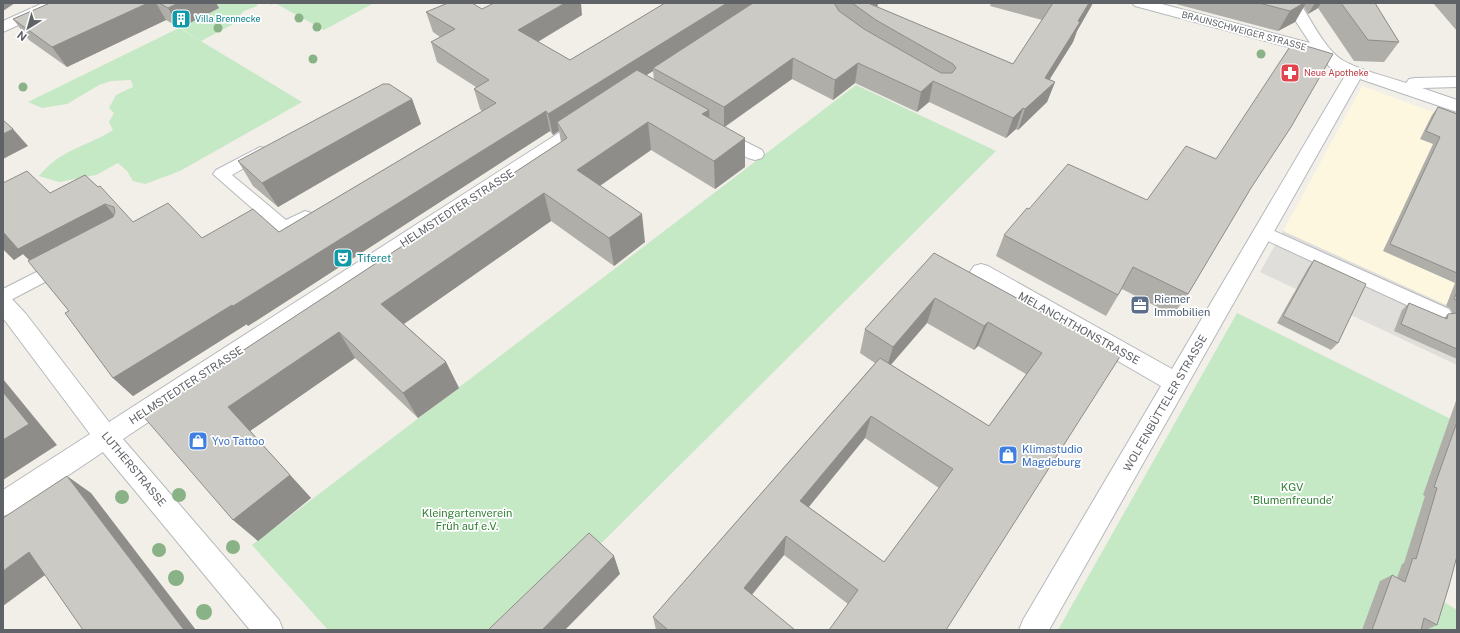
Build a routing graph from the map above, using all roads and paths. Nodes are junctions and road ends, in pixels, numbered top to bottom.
1 (56, 3) edge
2 (1140, 3) edge
3 (1292, 3) edge
4 (3, 27) edge
5 (1324, 52) junction
6 (1356, 72) junction
7 (1457, 82) edge
8 (1412, 91) junction
9 (1457, 106) edge
10 (599, 115) edge
11 (700, 124) edge
12 (274, 145) edge
13 (755, 154) dead end
14 (318, 208) edge
15 (1263, 232) junction
16 (76, 257) edge
17 (981, 272) dead end
18 (3, 297) edge
19 (3, 304) edge
20 (1443, 314) dead end
21 (1176, 383) junction
22 (106, 437) junction
23 (3, 504) edge
24 (269, 630) edge
25 (1033, 630) edge

1 - 4 street
2 - 5 street, BRAUNSCHWEIGER STRASSE
3 - 5 street
5 - 6 street, BRAUNSCHWEIGER STRASSE
6 - 8 street, BRAUNSCHWEIGER STRASSE
6 - 15 street, WOLFENBÜTTELER STRASSE
7 - 8 street
8 - 9 street, BRAUNSCHWEIGER STRASSE
10 - 22 street, HELMSTEDTER STRASSE
11 - 13 street
12 - 14 lane
15 - 20 lane
15 - 21 street, WOLFENBÜTTELER STRASSE
16 - 18 lane
17 - 21 street, MELANCHTHONSTRASSE
19 - 22 street, LUTHERSTRASSE
21 - 25 street, WOLFENBÜTTELER STRASSE
22 - 23 street, HELMSTEDTER STRASSE
22 - 24 street, LUTHERSTRASSE

